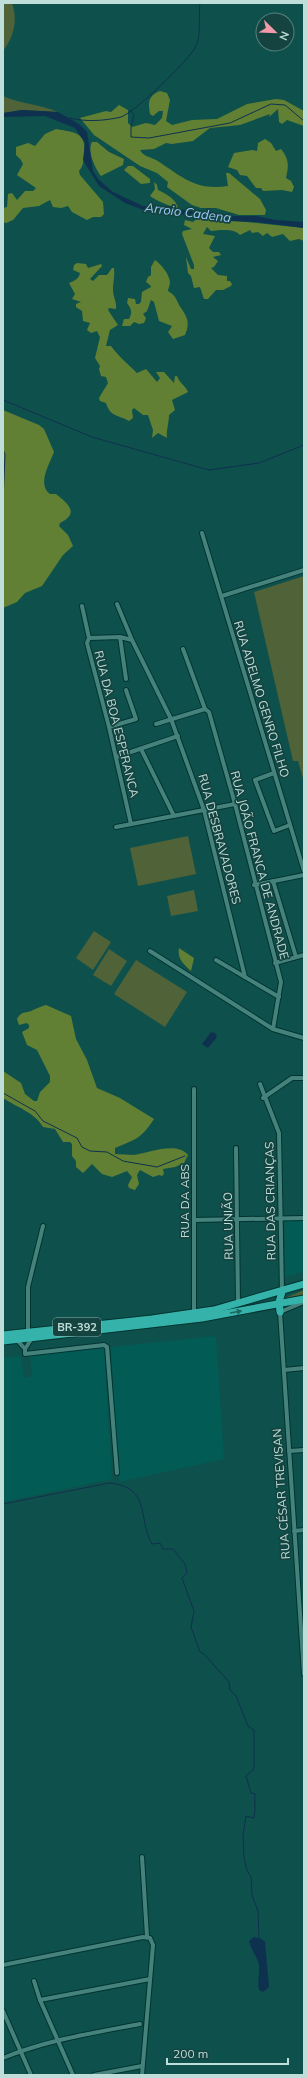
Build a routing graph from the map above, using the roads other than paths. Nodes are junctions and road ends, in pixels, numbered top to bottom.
1 (202, 533) dead end
2 (304, 570) edge
3 (222, 596) junction
4 (117, 604) dead end
5 (82, 606) dead end
6 (120, 637) junction
7 (89, 638) junction
8 (132, 640) junction
9 (183, 649) dead end
10 (126, 679) dead end
11 (126, 690) dead end
12 (205, 709) junction
13 (171, 719) junction
14 (156, 724) dead end
15 (109, 727) junction
16 (178, 736) junction
17 (141, 749) junction
18 (116, 757) junction
19 (274, 773) junction
20 (235, 804) junction
21 (204, 810) junction
22 (174, 816) junction
23 (131, 824) junction
24 (290, 825) junction
25 (116, 827) dead end
26 (304, 870) edge
27 (304, 875) edge
28 (273, 881) junction
29 (254, 884) junction
30 (150, 951) dead end
31 (304, 955) edge
32 (296, 957) junction
33 (216, 960) dead end
34 (275, 963) junction
35 (245, 977) junction
36 (279, 997) junction
37 (273, 1029) junction
38 (304, 1038) edge
39 (304, 1078) edge
40 (260, 1084) dead end
41 (194, 1089) dead end
42 (263, 1098) junction
43 (236, 1148) dead end
44 (280, 1218) junction
45 (304, 1218) edge
46 (238, 1219) junction
47 (194, 1220) junction
48 (43, 1226) dead end
49 (304, 1284) edge
50 (282, 1299) junction
51 (304, 1299) edge
52 (304, 1302) edge
53 (238, 1304) junction
54 (194, 1313) junction
55 (3, 1335) edge
56 (31, 1335) junction
57 (17, 1339) junction
58 (3, 1341) edge
59 (25, 1352) junction
60 (304, 1368) edge
61 (284, 1370) junction
62 (304, 1450) edge
63 (289, 1451) junction
64 (117, 1473) dead end
65 (304, 1530) edge
66 (294, 1531) junction
67 (302, 1609) edge
68 (304, 1674) edge
69 (142, 1857) dead end
70 (147, 1936) junction
71 (3, 1965) edge
72 (150, 1979) junction
73 (34, 1981) dead end
74 (40, 2000) junction
75 (3, 2011) edge
76 (140, 2024) dead end
77 (57, 2039) junction
78 (21, 2051) junction
79 (3, 2058) edge
80 (142, 2066) junction
81 (31, 2075) edge
82 (73, 2075) edge
83 (94, 2075) edge
84 (142, 2075) edge

1 - 3 street, RUA ADELMO GENRO FILHO
2 - 3 street
3 - 19 street, RUA ADELMO GENRO FILHO
4 - 8 street, RUA DESBRAVADORES
5 - 7 street, RUA DA BOA ESPERANCA
6 - 7 street
6 - 8 street
6 - 10 street
7 - 15 street, RUA DA BOA ESPERANCA
8 - 13 street, RUA DESBRAVADORES
9 - 12 street, RUA JOÃO FRANCA DE ANDRADE
11 - 15 street
12 - 13 street
12 - 20 street, RUA JOÃO FRANCA DE ANDRADE
13 - 14 street
13 - 16 street, RUA DESBRAVADORES
15 - 18 street, RUA DA BOA ESPERANCA
16 - 17 street
16 - 21 street, RUA DESBRAVADORES
17 - 18 street
17 - 22 street
18 - 23 street, RUA DA BOA ESPERANCA
19 - 24 street, RUA ADELMO GENRO FILHO
19 - 24 street
20 - 21 street
20 - 29 street, RUA JOÃO FRANCA DE ANDRADE
21 - 22 street
21 - 35 street, RUA DESBRAVADORES
22 - 23 street
23 - 25 street
24 - 26 street, RUA ADELMO GENRO FILHO
27 - 28 street
28 - 29 street
28 - 32 street
29 - 34 street, RUA JOÃO FRANCA DE ANDRADE
30 - 37 street
31 - 32 street
32 - 34 street
33 - 35 street
34 - 36 street, RUA JOÃO FRANCA DE ANDRADE
35 - 36 street
36 - 37 street, RUA JOÃO FRANCA DE ANDRADE
37 - 38 street
39 - 42 street
40 - 42 street, RUA DAS CRIANÇAS
41 - 47 street, RUA DA ABS
42 - 44 street, RUA DAS CRIANÇAS
43 - 46 street, RUA UNIÃO
44 - 45 street
44 - 46 street
44 - 50 street, RUA DAS CRIANÇAS
46 - 47 street
46 - 53 street, RUA UNIÃO
47 - 54 street, RUA DA ABS
48 - 56 street
49 - 50 highway, BR-392
50 - 51 highway, BR-392
50 - 52 street
50 - 53 highway, BR-392
56 -> 50 highway, BR-392 / BR-392
50 - 61 street, RUA CÉSAR TREVISAN
53 - 54 highway, BR-392
54 - 56 highway, BR-392
55 - 56 highway, BR-392
56 - 57 highway, BR-392
56 - 59 street
57 - 58 highway, BR-392
57 - 59 street
59 - 64 street
60 - 61 street
61 - 63 street, RUA CÉSAR TREVISAN
62 - 63 street
63 - 66 street, RUA CÉSAR TREVISAN
65 - 66 street
66 - 67 street, RUA CÉSAR TREVISAN
67 - 68 street, RUA CÉSAR TREVISAN
69 - 70 street
70 - 71 street
70 - 72 street
72 - 74 street
72 - 80 street
73 - 74 street
74 - 77 street
75 - 78 street
76 - 77 street
77 - 78 street
77 - 82 street
78 - 79 street
78 - 81 street
80 - 83 street
80 - 84 street

